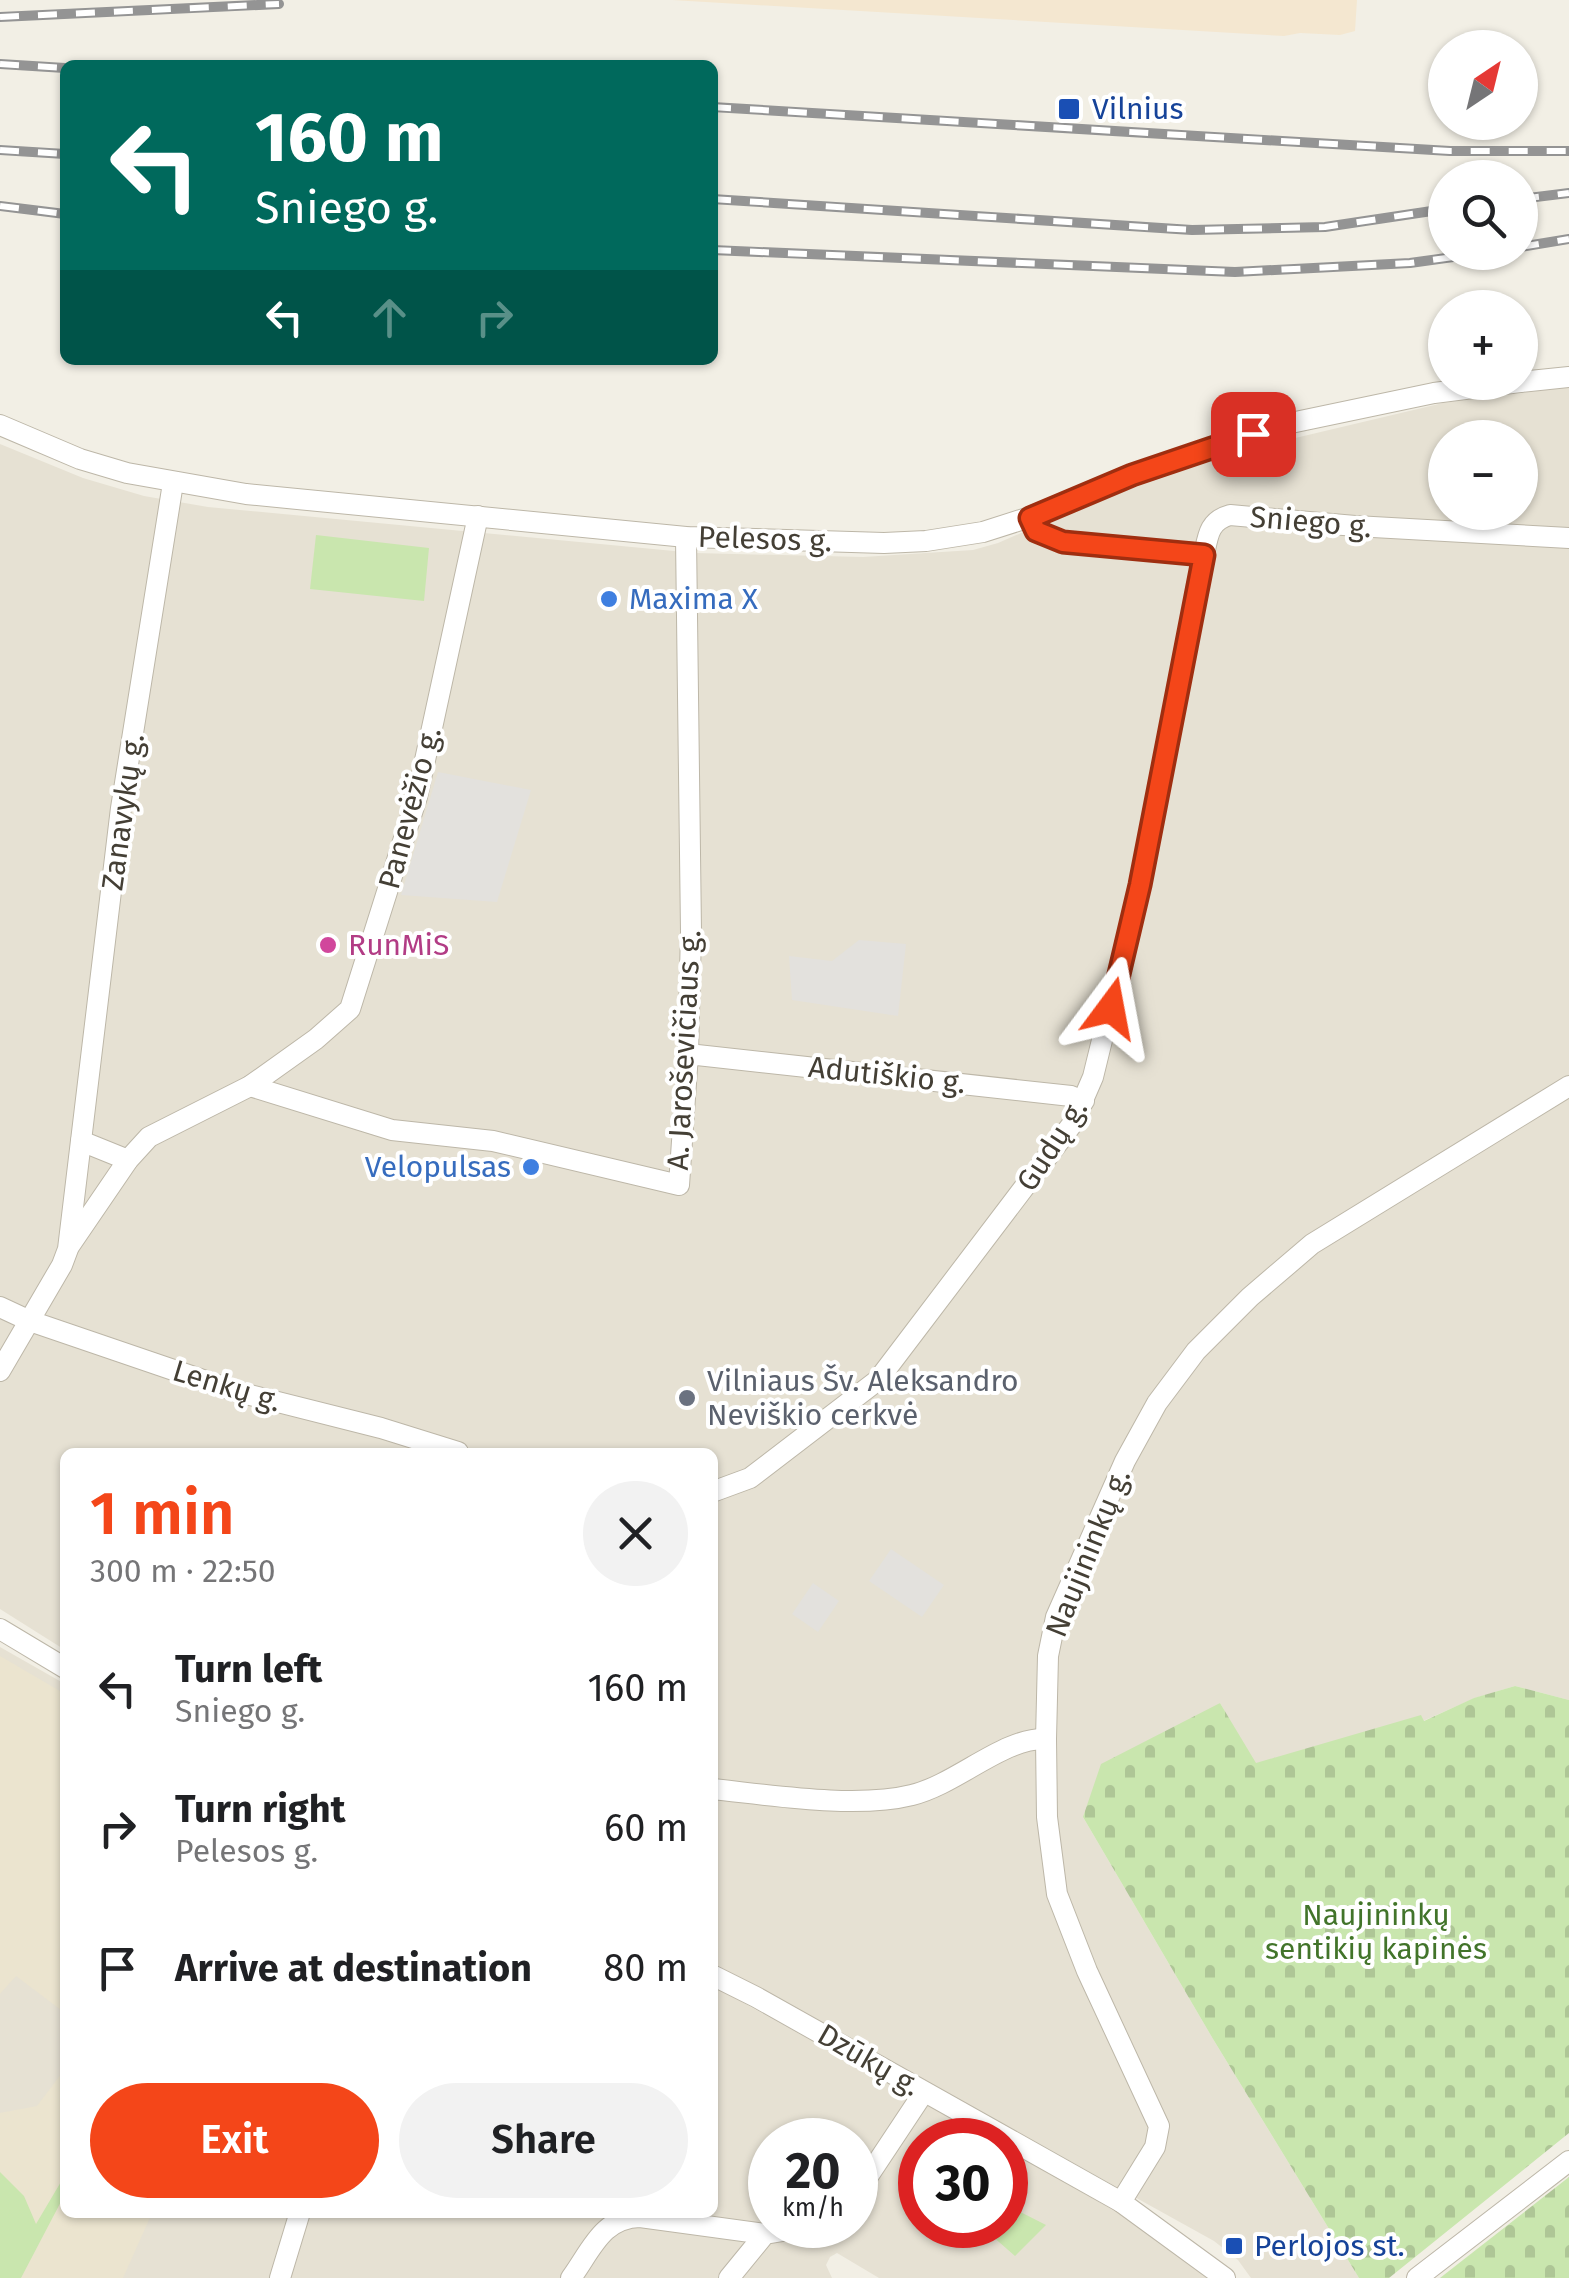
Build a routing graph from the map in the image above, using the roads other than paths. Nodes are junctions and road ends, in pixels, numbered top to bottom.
1 (1569, 376) edge
2 (1538, 380) edge
3 (1428, 394) edge
4 (0, 425) edge
5 (173, 483) junction
6 (478, 516) junction
7 (1030, 518) junction
8 (686, 537) junction
9 (1569, 538) edge
10 (1204, 555) junction
11 (688, 1054) junction
12 (250, 1086) junction
13 (1569, 1086) edge
14 (1084, 1100) junction
15 (81, 1141) junction
16 (128, 1160) junction
17 (68, 1249) junction
18 (0, 1307) edge
19 (30, 1321) junction
20 (0, 1371) edge
21 (445, 1448) edge
22 (718, 1490) edge
23 (0, 1629) edge
24 (60, 1665) edge
25 (1046, 1739) junction
26 (718, 1790) edge
27 (718, 1979) edge
28 (924, 2092) junction
29 (878, 2161) edge
30 (1569, 2161) edge
31 (1121, 2202) junction
32 (298, 2218) edge
33 (621, 2218) edge
34 (647, 2218) edge
35 (748, 2232) edge
36 (754, 2248) edge
37 (280, 2278) edge
38 (571, 2278) edge
39 (730, 2278) edge
40 (1225, 2278) edge
41 (1417, 2278) edge

1 - 2 street, Pelesos g.
3 - 7 street, Pelesos g.
4 - 5 street, Pelesos g.
5 - 6 street, Pelesos g.
5 - 15 street, Zanavykų g.
6 - 8 street, Pelesos g.
6 - 12 street, Panevėžio g.
7 - 8 street, Pelesos g.
7 - 10 street
8 - 11 street, A. Jaroševičiaus g.
9 - 10 street, Sniego g.
10 - 14 street, Gudų g.
11 - 12 street, A. Jaroševičiaus g.
11 - 14 street, Adutiškio g.
12 - 16 street, Panevėžio g.
13 - 25 street, Naujininkų g.
14 - 22 street, Gudų g.
15 - 16 street
15 - 17 street, Panevėžio g.
16 - 17 street, Panevėžio g.
17 - 19 street, Panevėžio g.
18 - 19 street, Lenkų g.
19 - 20 street, Panevėžio g.
19 - 21 street, Lenkų g.
23 - 24 street
25 - 26 street
25 - 31 street, Naujininkų g.
27 - 28 street, Dzūkų g.
28 - 29 street
28 - 31 street, Dzūkų g.
30 - 41 street
31 - 40 street, Dzūkų g.
32 - 37 street
33 - 38 street
34 - 35 street
36 - 39 street

